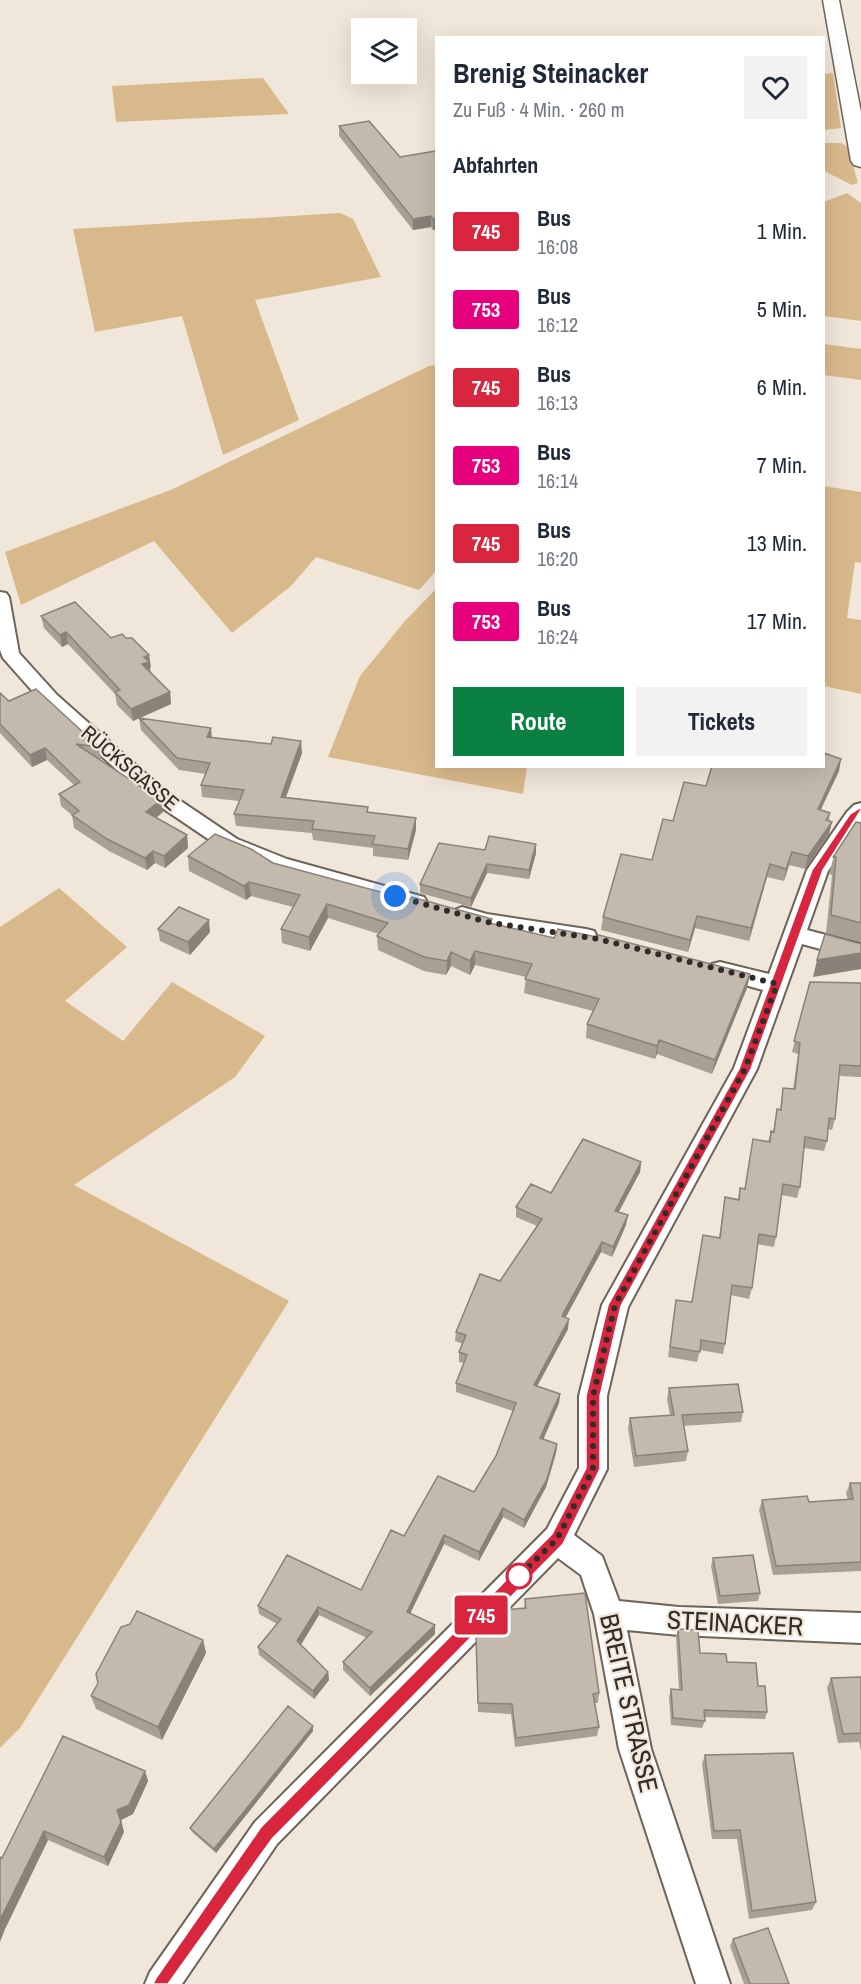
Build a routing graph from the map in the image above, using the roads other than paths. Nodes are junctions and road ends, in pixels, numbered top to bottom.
1 (831, 0) edge
2 (861, 161) edge
3 (0, 597) edge
4 (861, 810) edge
5 (794, 934) junction
6 (609, 942) edge
7 (861, 952) edge
8 (699, 965) edge
9 (777, 984) junction
10 (557, 1539) junction
11 (609, 1614) junction
12 (861, 1628) edge
13 (162, 1984) edge
14 (713, 1984) edge

1 - 2 main road
3 - 6 street, RÜCKSGASSE
4 - 5 street
5 - 7 street
5 - 9 street
8 - 9 street
9 - 10 street
10 - 11 street, BREITE STRASSE
10 - 13 street
11 - 12 street, STEINACKER
11 - 14 street, BREITE STRASSE

